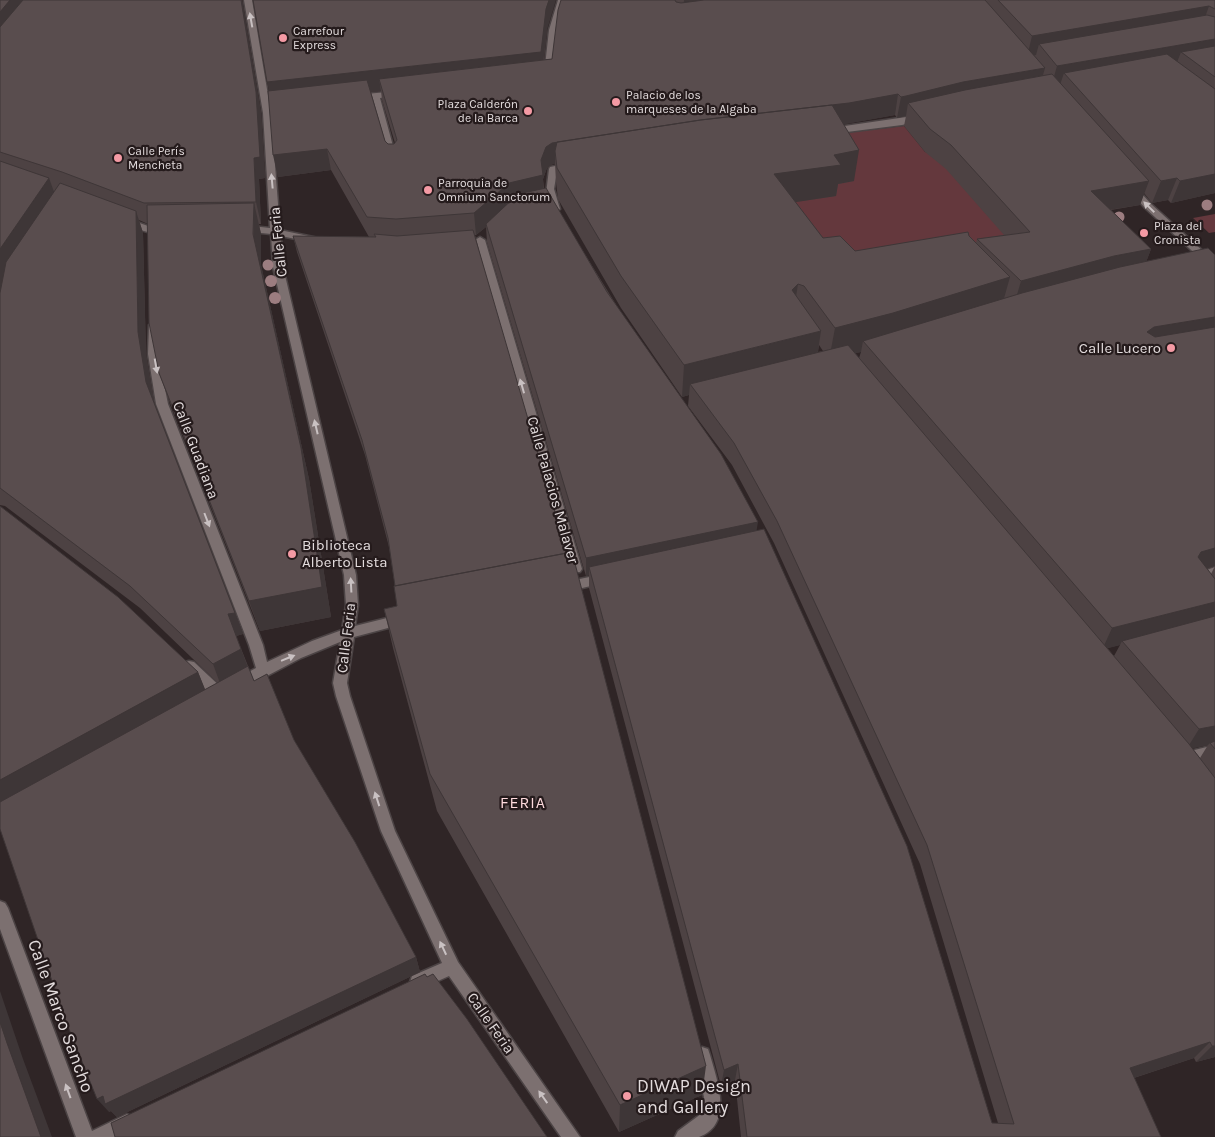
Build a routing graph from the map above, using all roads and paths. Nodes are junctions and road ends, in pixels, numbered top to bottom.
1 (248, 0) edge
2 (562, 0) edge
3 (544, 76) edge
4 (405, 92) edge
5 (375, 96) junction
6 (348, 99) edge
7 (931, 115) edge
8 (825, 131) edge
9 (394, 162) edge
10 (582, 164) edge
11 (1123, 178) edge
12 (114, 215) edge
13 (560, 217) edge
14 (228, 228) edge
15 (150, 230) junction
16 (170, 230) edge
17 (276, 231) junction
18 (479, 238) dead end
19 (323, 242) edge
20 (152, 247) edge
21 (1211, 264) edge
22 (153, 315) edge
23 (1215, 572) edge
24 (619, 576) edge
25 (582, 589) junction
26 (552, 590) edge
27 (1215, 604) edge
28 (411, 617) edge
29 (348, 634) junction
30 (181, 659) edge
31 (263, 670) junction
32 (1215, 751) edge
33 (1193, 773) edge
34 (0, 908) edge
35 (452, 967) junction
36 (400, 991) edge
37 (698, 1038) edge
38 (143, 1116) edge
39 (85, 1137) edge
40 (98, 1137) edge
41 (571, 1137) edge
42 (684, 1137) edge

17 -> 1 street, Calle Feria
2 - 3 street
4 - 5 street
5 - 6 street
5 - 9 street
7 - 8 street
10 - 13 street
21 -> 11 street
12 - 15 street
14 - 17 street
15 - 16 street
15 - 20 street
17 - 19 street
29 -> 17 street, Calle Feria
25 -> 18 street, Calle Palacios Malaver
22 -> 31 street, Calle Guadiana
23 - 27 street
24 - 25 street
25 - 26 street
28 - 29 street
31 -> 29 street
35 -> 29 street, Calle Feria
30 - 31 street
32 - 33 street
39 -> 34 street, Calle Marco Sancho
35 - 36 street
41 -> 35 street, Calle Feria
37 - 42 street
38 - 40 street

